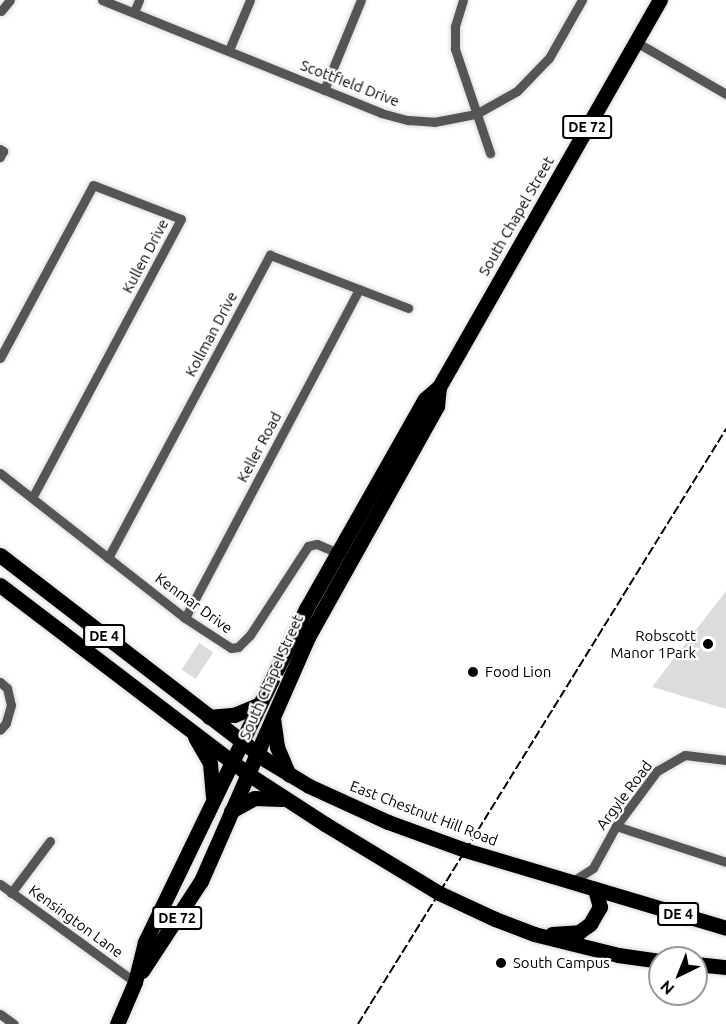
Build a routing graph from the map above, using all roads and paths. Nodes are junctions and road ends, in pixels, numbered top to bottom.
1 (10, 0) edge
2 (102, 0) edge
3 (139, 0) edge
4 (250, 0) edge
5 (361, 0) edge
6 (463, 0) edge
7 (582, 0) edge
8 (660, 0) edge
9 (1, 12) edge
10 (134, 12) junction
11 (636, 42) junction
12 (229, 50) junction
13 (324, 90) junction
14 (726, 94) edge
15 (476, 114) junction
16 (0, 149) edge
17 (490, 153) dead end
18 (0, 157) edge
19 (359, 289) junction
20 (408, 308) dead end
21 (0, 358) edge
22 (0, 473) edge
23 (32, 498) junction
24 (0, 555) edge
25 (344, 556) junction
26 (108, 558) junction
27 (0, 585) edge
28 (185, 618) junction
29 (0, 682) edge
30 (258, 705) junction
31 (209, 717) junction
32 (273, 717) junction
33 (0, 730) edge
34 (191, 730) junction
35 (241, 741) junction
36 (257, 753) junction
37 (726, 760) edge
38 (231, 761) junction
39 (248, 774) junction
40 (290, 775) junction
41 (286, 800) junction
42 (213, 802) junction
43 (231, 811) junction
44 (616, 826) junction
45 (50, 841) dead end
46 (726, 862) edge
47 (593, 868) junction
48 (571, 882) junction
49 (0, 885) edge
50 (595, 890) junction
51 (11, 892) junction
52 (726, 928) edge
53 (534, 934) junction
54 (648, 959) edge
55 (708, 966) edge
56 (726, 968) edge
57 (135, 982) junction
58 (0, 1014) edge
59 (14, 1024) edge
60 (117, 1024) edge

1 - 9 street
2 - 10 street, Scottfield Drive
3 - 10 street
4 - 12 street
5 - 13 street
6 - 15 street
7 - 15 street, Scottfield Drive
8 - 11 main road, South Chapel Street / DE 72
10 - 12 street, Scottfield Drive
11 - 14 street
11 - 25 main road, South Chapel Street / DE 72
12 - 13 street, Scottfield Drive
13 - 15 street, Scottfield Drive
15 - 17 street
16 - 18 street
19 - 20 street, Kollman Drive
19 - 26 street, Kollman Drive
19 - 28 street, Keller Road
21 - 23 street, Kullen Drive
22 - 23 street, Kenmar Drive
23 - 26 street, Kenmar Drive
24 - 31 main road, East Chestnut Hill Road / DE 4
25 - 28 street, Kenmar Drive
25 - 30 main road, South Chapel Street / DE 72
25 - 32 main road, South Chapel Street / DE 72
26 - 28 street, Kenmar Drive
27 - 34 main road, DE 4
29 - 33 street
30 - 31 main road
30 - 35 main road, South Chapel Street / DE 72
31 - 35 main road, East Chestnut Hill Road / DE 4
32 - 36 main road, South Chapel Street / DE 72
32 - 40 main road
34 - 38 main road, DE 4
34 - 42 main road
35 - 36 main road, East Chestnut Hill Road / DE 4
35 - 38 main road, South Chapel Street / DE 72
36 - 39 main road, South Chapel Street / DE 72
36 - 40 main road, East Chestnut Hill Road / DE 4
37 - 44 street, Argyle Road
38 - 39 main road, DE 4
38 - 42 main road, South Chapel Street / DE 72
39 - 41 main road, DE 4
39 - 43 main road, South Chapel Street / DE 72
40 - 48 main road, East Chestnut Hill Road / DE 4
41 - 43 main road
41 - 53 main road, DE 4
42 - 57 main road, South Chapel Street / DE 72
43 - 57 main road, South Chapel Street / DE 72
44 - 46 street
44 - 47 street, Argyle Road
45 - 51 street
47 - 48 street, Argyle Road
47 - 50 street
48 - 50 main road, East Chestnut Hill Road / DE 4
49 - 51 street, Kensington Lane
50 - 52 main road, East Chestnut Hill Road / DE 4
50 - 53 main road
51 - 57 street, Kensington Lane
53 - 54 main road, DE 4
55 - 56 main road
57 - 60 main road, South Chapel Street / DE 72
58 - 59 street

